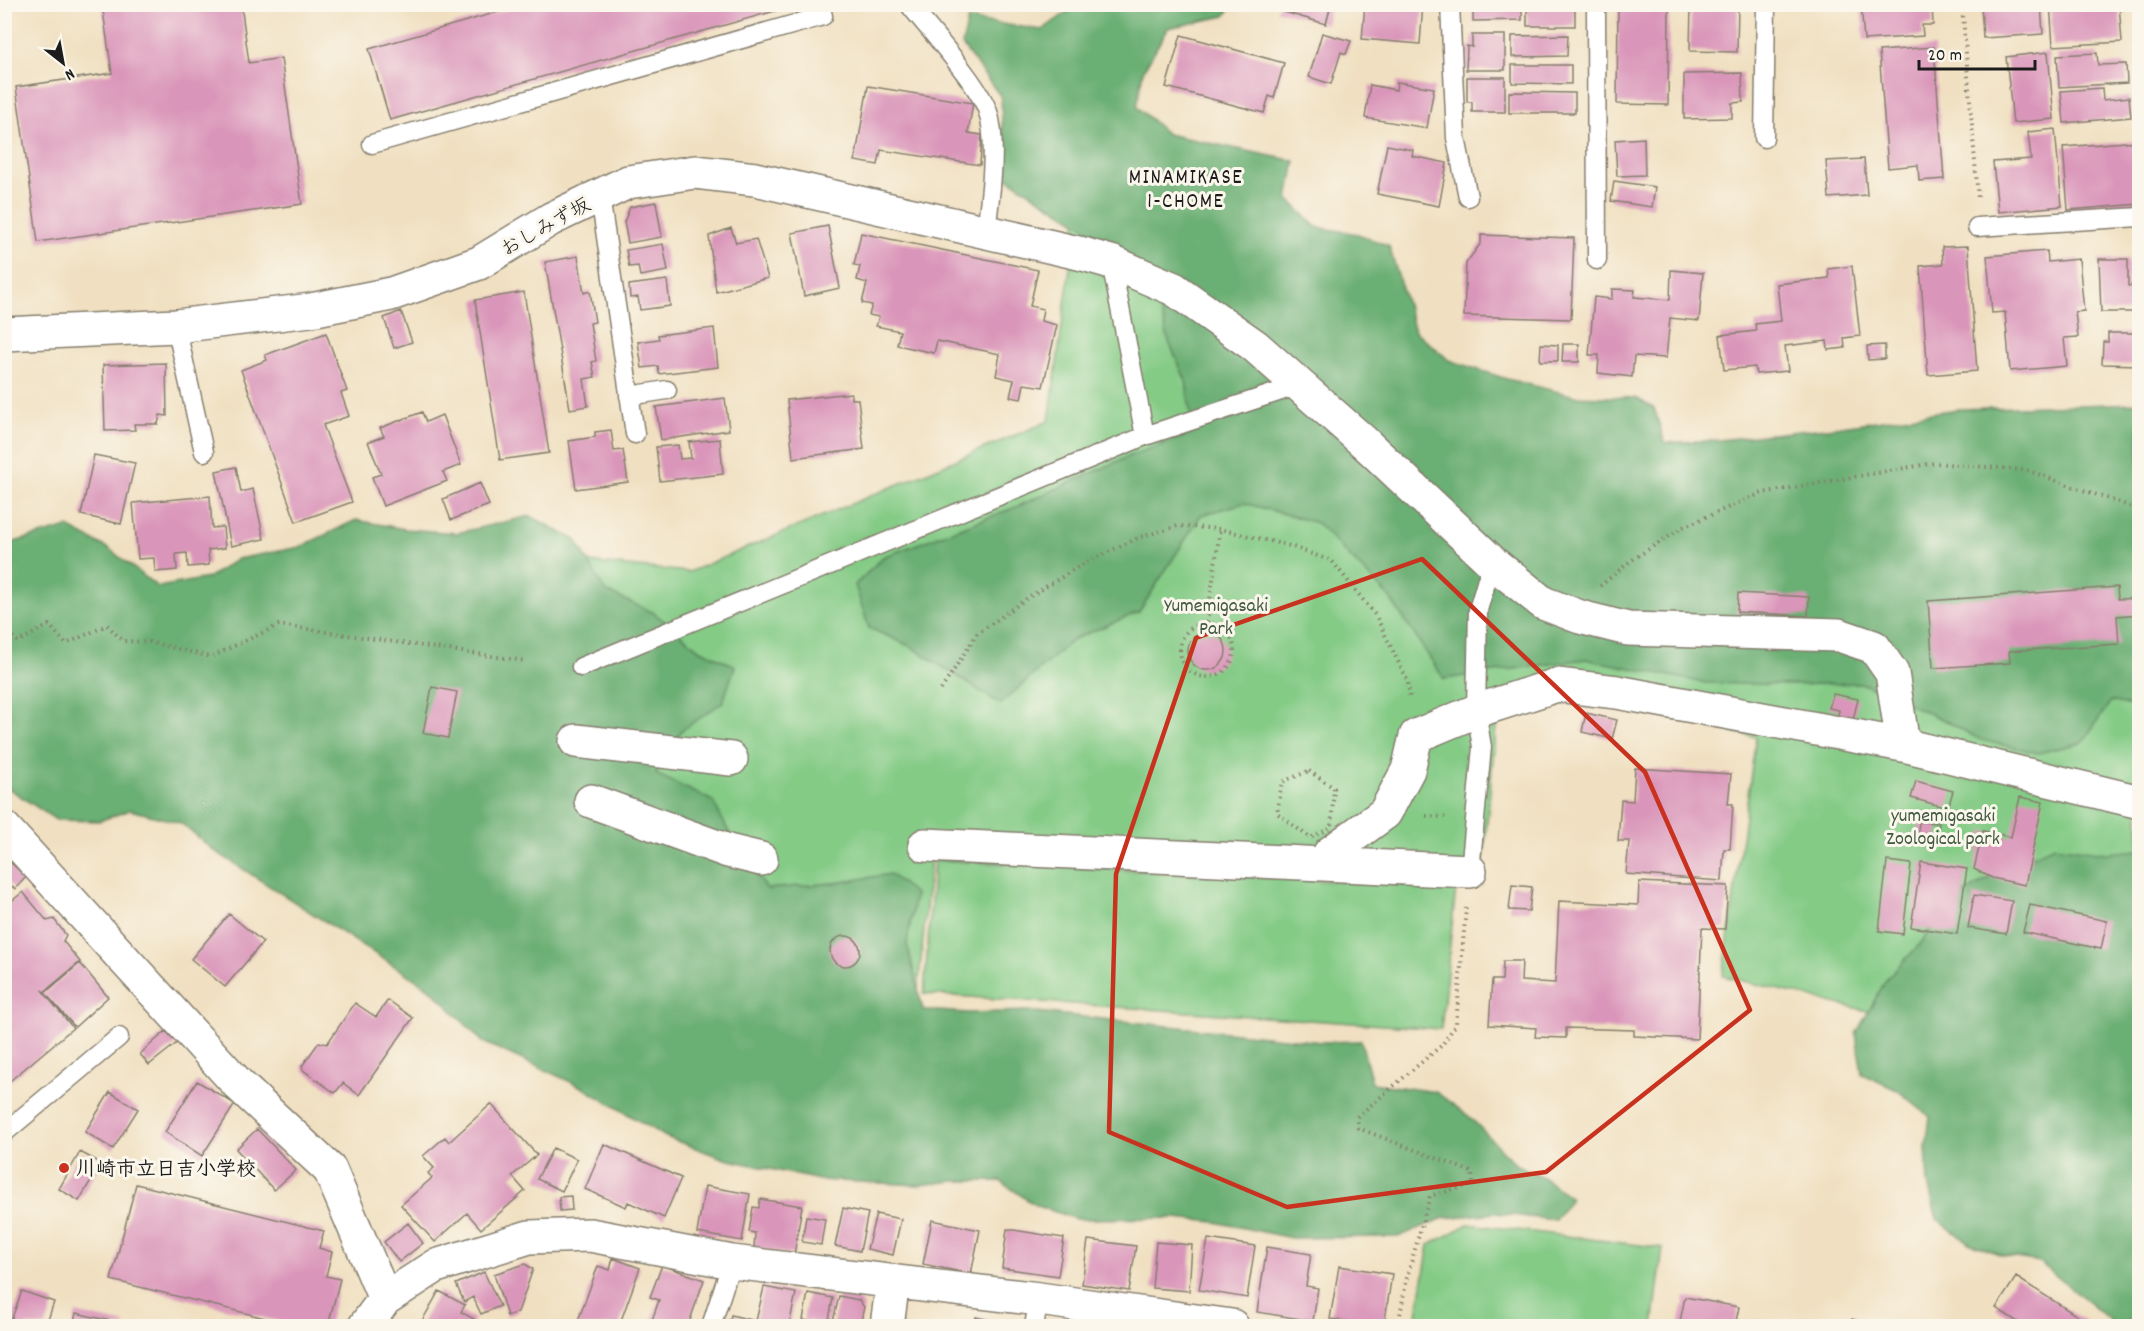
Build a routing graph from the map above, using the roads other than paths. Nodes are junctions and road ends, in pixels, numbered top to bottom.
1 (820, 4) edge
2 (909, 4) edge
3 (1449, 4) edge
4 (1596, 4) edge
5 (1766, 4) edge
6 (1764, 138) dead end
7 (372, 144) dead end
8 (600, 196) junction
9 (1468, 197) dead end
10 (2139, 217) edge
11 (1977, 226) dead end
12 (986, 231) junction
13 (1097, 258) junction
14 (1597, 260) dead end
15 (176, 326) junction
16 (4, 334) edge
17 (1299, 385) junction
18 (667, 390) dead end
19 (629, 396) junction
20 (635, 434) dead end
21 (1145, 436) junction
22 (204, 452) dead end
23 (1492, 562) junction
24 (580, 667) dead end
25 (1476, 711) junction
26 (576, 741) dead end
27 (1902, 745) junction
28 (731, 759) dead end
29 (591, 801) dead end
30 (2139, 802) edge
31 (4, 828) edge
32 (926, 845) dead end
33 (761, 859) dead end
34 (1325, 862) junction
35 (1470, 871) joint
36 (118, 1037) dead end
37 (4, 1133) edge
38 (732, 1262) junction
39 (892, 1281) junction
40 (385, 1299) junction
41 (1036, 1313) edge
42 (365, 1326) edge
43 (711, 1326) edge
44 (887, 1326) edge
45 (1232, 1326) edge

1 - 7 lane
2 - 12 lane
3 - 9 lane
4 - 14 lane
5 - 6 lane
8 - 12 street, おしみず坂
8 - 15 street, おしみず坂
8 - 19 lane
10 - 11 lane
12 - 13 street, おしみず坂
13 - 17 street, おしみず坂
13 - 21 lane
15 - 16 street, おしみず坂
15 - 22 lane
17 - 21 lane
17 - 23 street, おしみず坂
18 - 19 lane
19 - 20 lane
21 - 24 lane
23 - 25 lane
23 - 27 street, おしみず坂
25 - 27 street
25 - 34 street
25 - 35 lane
26 - 28 street
27 - 30 street
29 - 33 street
31 - 40 street
32 - 34 street
34 - 35 street
36 - 37 lane
38 - 39 street
38 - 40 street
38 - 43 lane
39 - 41 street
39 - 44 street
40 - 42 street
41 - 45 street

